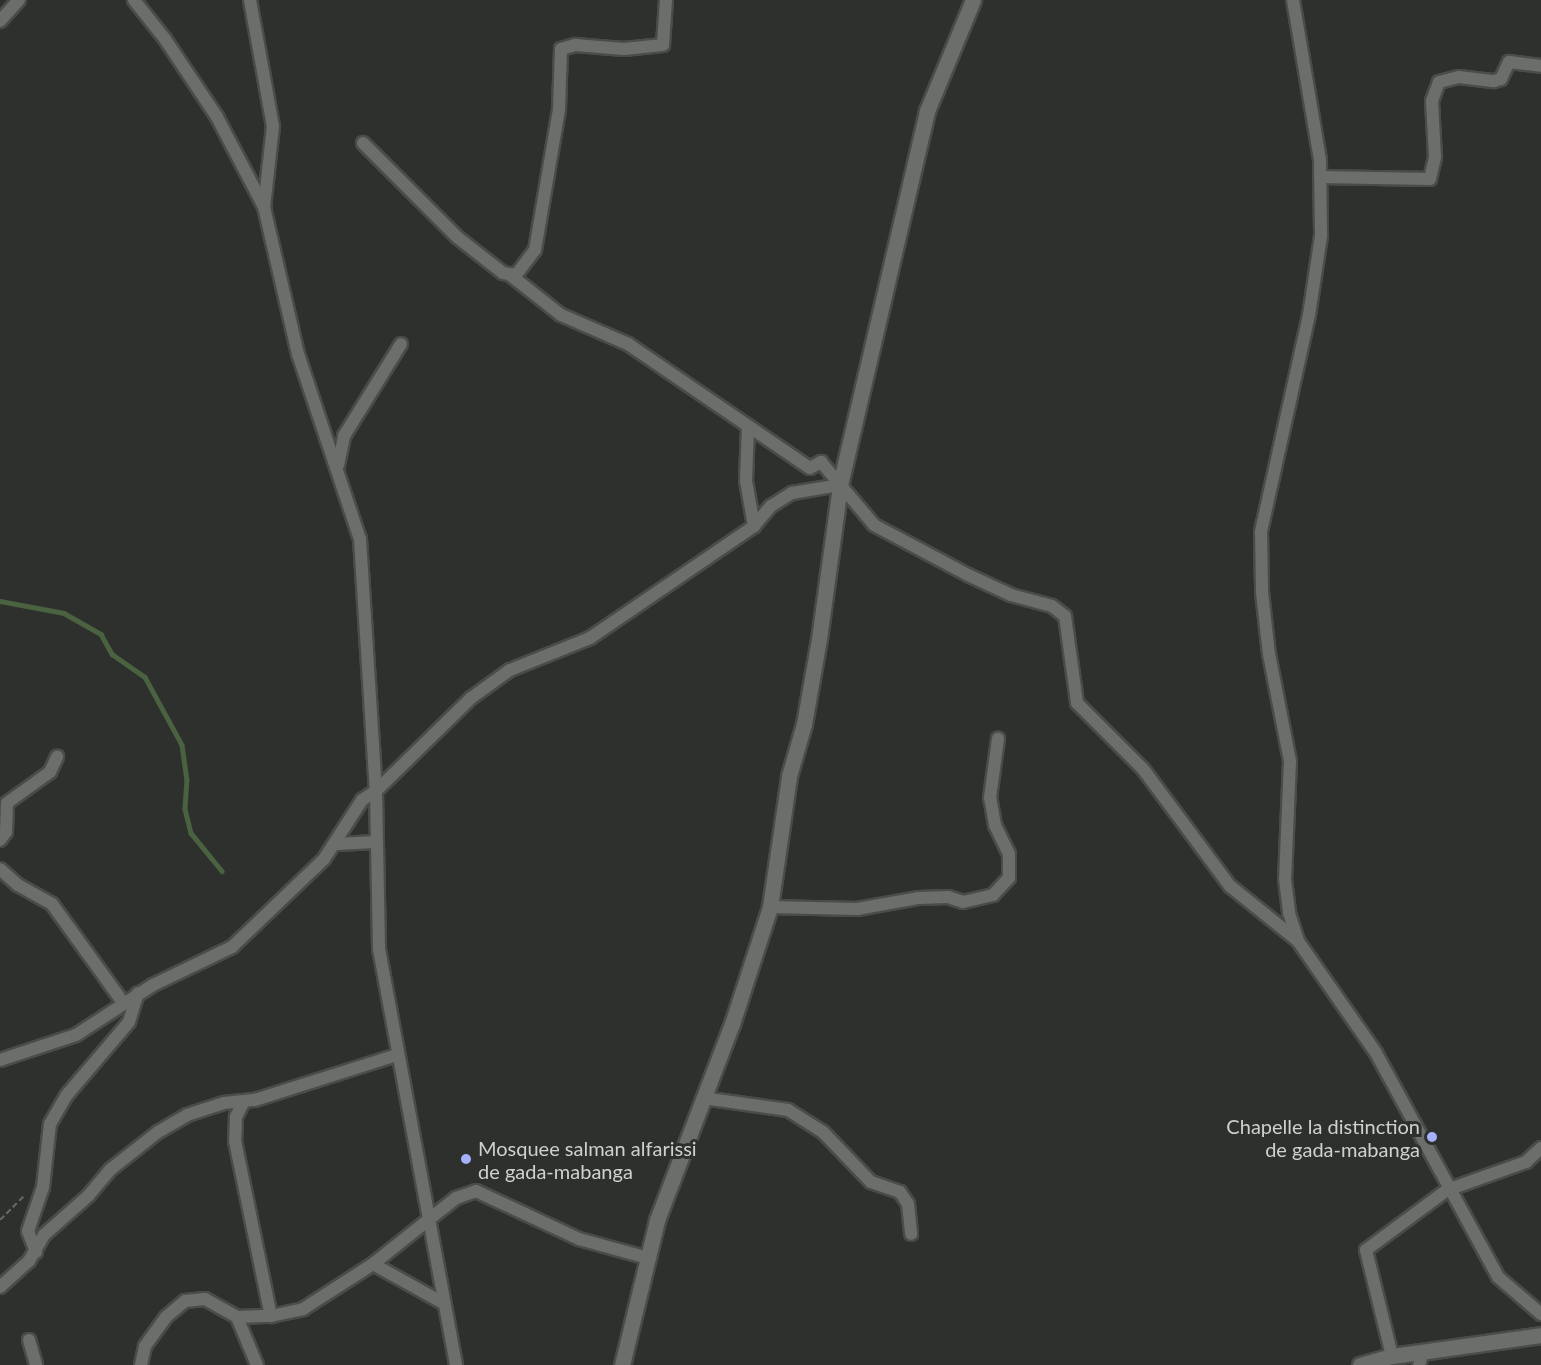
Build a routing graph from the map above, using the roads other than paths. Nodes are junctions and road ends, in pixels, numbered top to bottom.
1 (19, 0) edge
2 (134, 0) edge
3 (250, 0) edge
4 (666, 0) edge
5 (973, 0) edge
6 (1293, 0) edge
7 (0, 21) edge
8 (1541, 66) edge
9 (363, 142) dead end
10 (1320, 177) junction
11 (264, 207) junction
12 (509, 274) junction
13 (401, 344) dead end
14 (748, 426) junction
15 (337, 466) junction
16 (840, 485) junction
17 (754, 526) junction
18 (998, 739) dead end
19 (57, 757) dead end
20 (376, 791) junction
21 (0, 840) edge
22 (376, 842) junction
23 (336, 844) junction
24 (0, 869) edge
25 (0, 887) edge
26 (770, 907) junction
27 (1298, 941) junction
28 (138, 993) junction
29 (124, 1004) junction
30 (397, 1055) junction
31 (0, 1060) edge
32 (703, 1098) junction
33 (244, 1101) junction
34 (1541, 1148) edge
35 (1447, 1190) junction
36 (431, 1219) junction
37 (911, 1234) dead end
38 (36, 1252) junction
39 (648, 1258) junction
40 (373, 1264) junction
41 (0, 1287) edge
42 (445, 1304) junction
43 (1541, 1314) edge
44 (271, 1316) junction
45 (237, 1317) junction
46 (1541, 1335) edge
47 (29, 1340) dead end
48 (1392, 1356) junction
49 (1421, 1359) edge
50 (36, 1365) edge
51 (141, 1365) edge
52 (257, 1365) edge
53 (456, 1365) edge
54 (622, 1365) edge
55 (1360, 1365) edge

1 - 7 street
2 - 11 street
3 - 11 street
4 - 12 street
5 - 16 street
6 - 10 street
8 - 10 street
9 - 12 street
10 - 27 street
11 - 15 street
12 - 14 street
13 - 15 street
14 - 16 street
14 - 17 street
15 - 20 street
16 - 17 street
16 - 26 street
16 - 27 street
17 - 20 street
18 - 26 street
19 - 21 street
20 - 22 street
20 - 23 street
22 - 23 street
22 - 30 street
23 - 28 street
24 - 25 street
24 - 29 street
26 - 32 street
27 - 35 street
28 - 29 street
28 - 38 street
29 - 31 street
30 - 33 street
30 - 36 street
32 - 37 street
32 - 39 street
33 - 38 street
33 - 44 street
34 - 35 street
35 - 43 street
35 - 48 street
36 - 39 street
36 - 40 street
36 - 42 street
38 - 41 street
39 - 54 street
40 - 42 street
40 - 44 street
42 - 53 street
44 - 45 street
45 - 51 street
45 - 52 street
46 - 49 street
47 - 50 street
48 - 49 street
48 - 55 street

